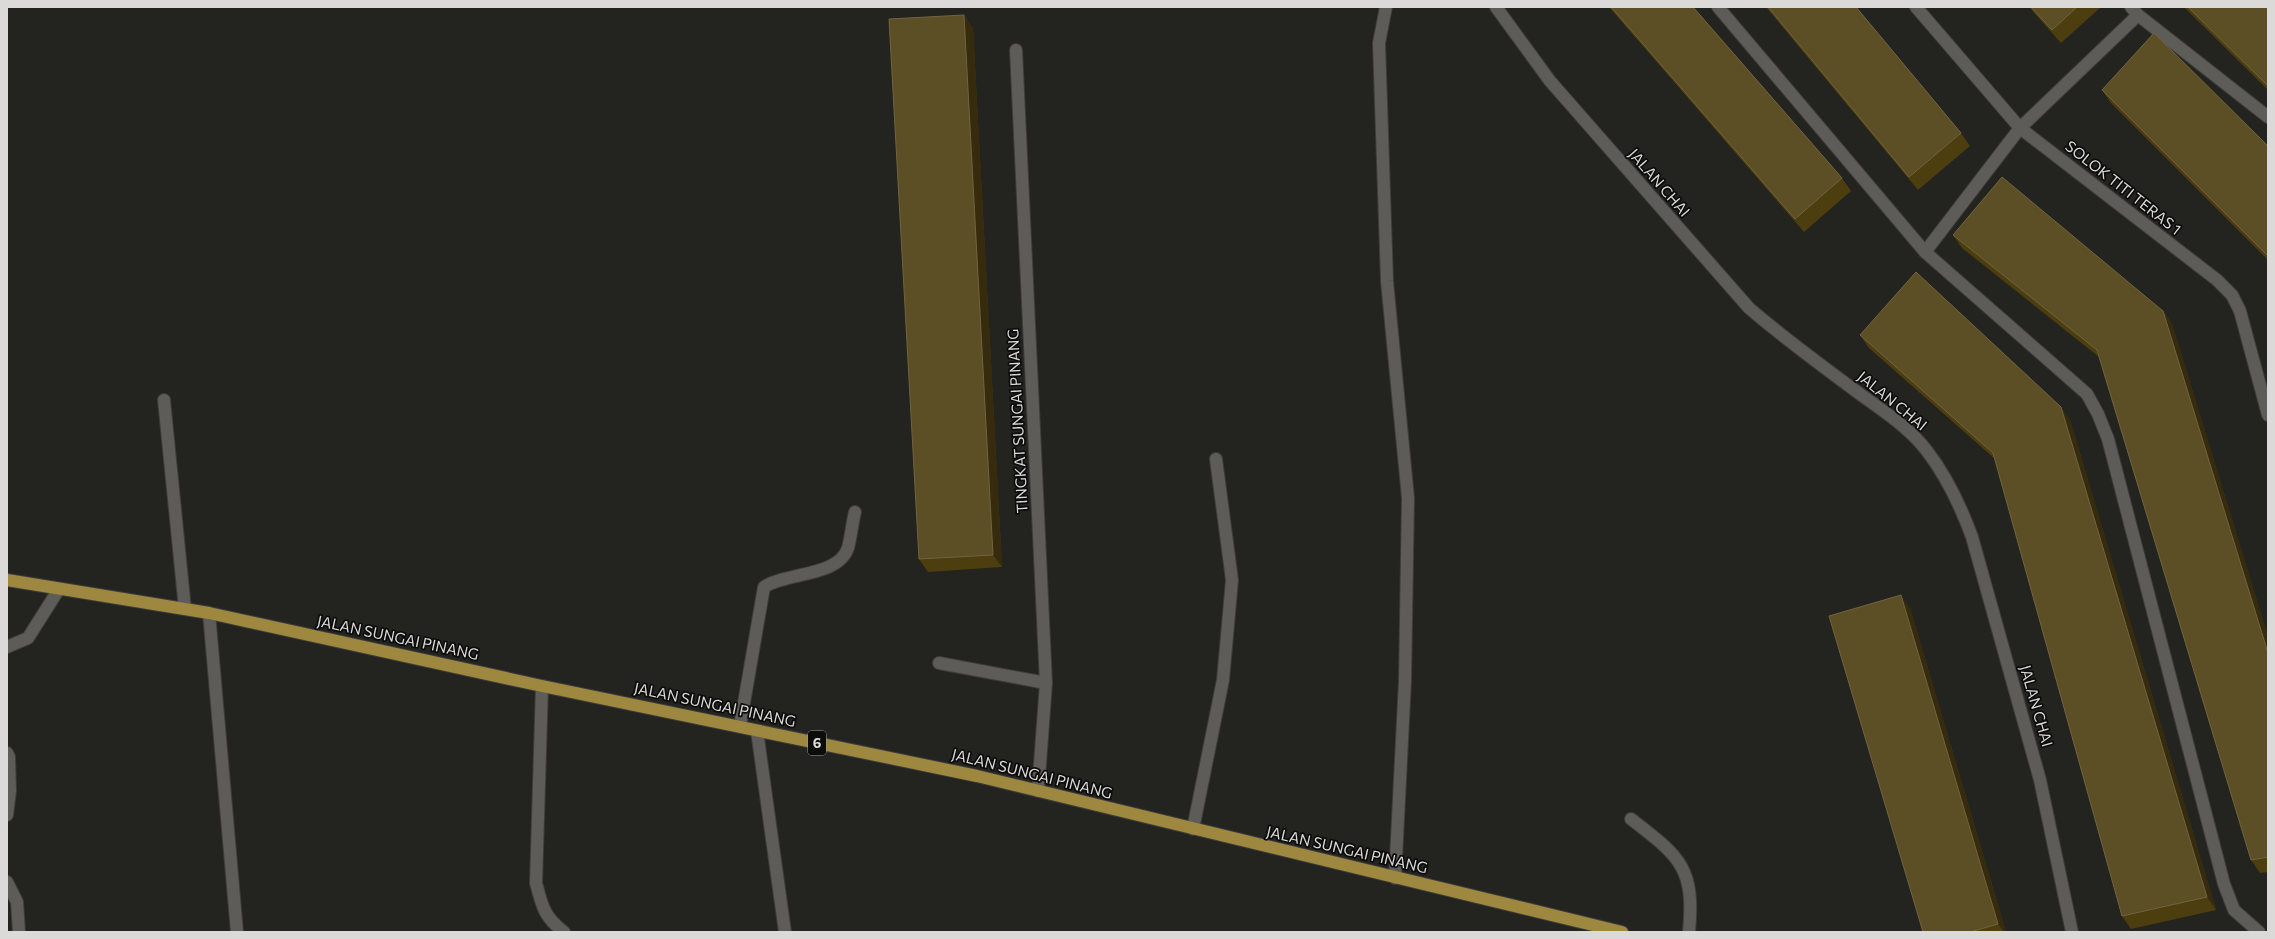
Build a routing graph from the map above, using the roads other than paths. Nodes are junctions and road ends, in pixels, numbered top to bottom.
1 (1386, 7) edge
2 (1496, 7) edge
3 (1718, 7) edge
4 (1916, 7) edge
5 (2134, 11) edge
6 (1016, 50) dead end
7 (2268, 117) edge
8 (2020, 128) junction
9 (1925, 252) junction
10 (164, 400) dead end
11 (2268, 415) edge
12 (1216, 459) dead end
13 (855, 512) dead end
14 (7, 580) edge
15 (59, 589) junction
16 (185, 610) junction
17 (209, 613) junction
18 (7, 647) edge
19 (939, 663) dead end
20 (1046, 683) junction
21 (542, 686) junction
22 (740, 726) junction
23 (757, 731) junction
24 (7, 753) edge
25 (1038, 791) junction
26 (7, 815) edge
27 (1631, 819) dead end
28 (1193, 829) junction
29 (1395, 878) junction
30 (7, 882) edge
31 (19, 932) edge
32 (237, 932) edge
33 (564, 932) edge
34 (785, 932) edge
35 (1622, 932) edge
36 (1689, 932) edge
37 (2072, 932) edge
38 (2259, 932) edge

1 - 29 street
2 - 37 street, JALAN CHAI
3 - 9 street
4 - 8 street, SOLOK TITI TERAS 1
5 - 7 street
5 - 8 street
6 - 20 street, TINGKAT SUNGAI PINANG
8 - 9 street
8 - 11 street, SOLOK TITI TERAS 1
9 - 38 street
10 - 16 street
12 - 28 street
13 - 22 street
14 - 15 main road, JALAN SUNGAI PINANG / 6
15 - 16 main road, JALAN SUNGAI PINANG / 6
15 - 18 street
16 - 17 main road, JALAN SUNGAI PINANG / 6
17 - 21 main road, JALAN SUNGAI PINANG / 6
17 - 32 street
19 - 20 street
20 - 25 street, TINGKAT SUNGAI PINANG
21 - 22 main road, JALAN SUNGAI PINANG / 6
21 - 33 street
22 - 23 main road, JALAN SUNGAI PINANG / 6
23 - 25 main road, JALAN SUNGAI PINANG / 6
23 - 34 street
24 - 26 street
25 - 28 main road, JALAN SUNGAI PINANG / 6
27 - 36 street
28 - 29 main road, JALAN SUNGAI PINANG / 6
29 - 35 main road, JALAN SUNGAI PINANG / 6
30 - 31 street

